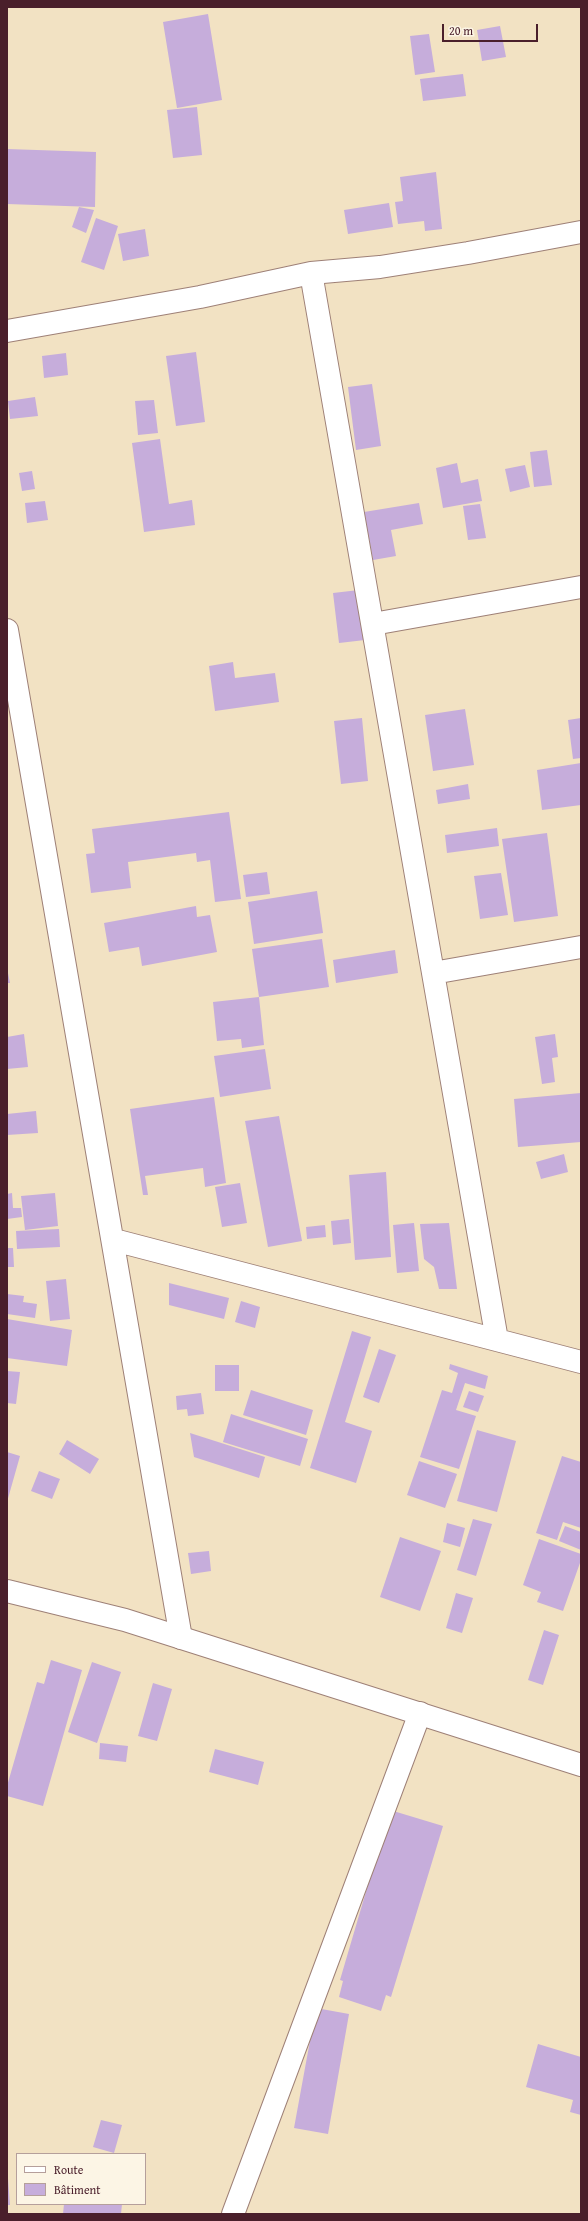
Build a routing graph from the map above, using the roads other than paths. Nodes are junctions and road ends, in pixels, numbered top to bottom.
1 (581, 232) edge
2 (311, 273) junction
3 (7, 331) edge
4 (581, 587) edge
5 (373, 624) junction
6 (7, 630) edge
7 (16, 740) edge
8 (581, 947) edge
9 (433, 973) junction
10 (114, 1240) junction
11 (497, 1340) junction
12 (581, 1362) edge
13 (7, 1591) edge
14 (181, 1638) junction
15 (420, 1713) junction
16 (581, 1765) edge
17 (233, 2214) edge

1 - 2 street
2 - 3 street
2 - 5 street
4 - 5 street
5 - 9 street
6 - 7 street
7 - 10 street
8 - 9 street
9 - 11 street
10 - 11 street
10 - 14 street
11 - 12 street
13 - 14 street
14 - 15 street
15 - 16 street
15 - 17 street

